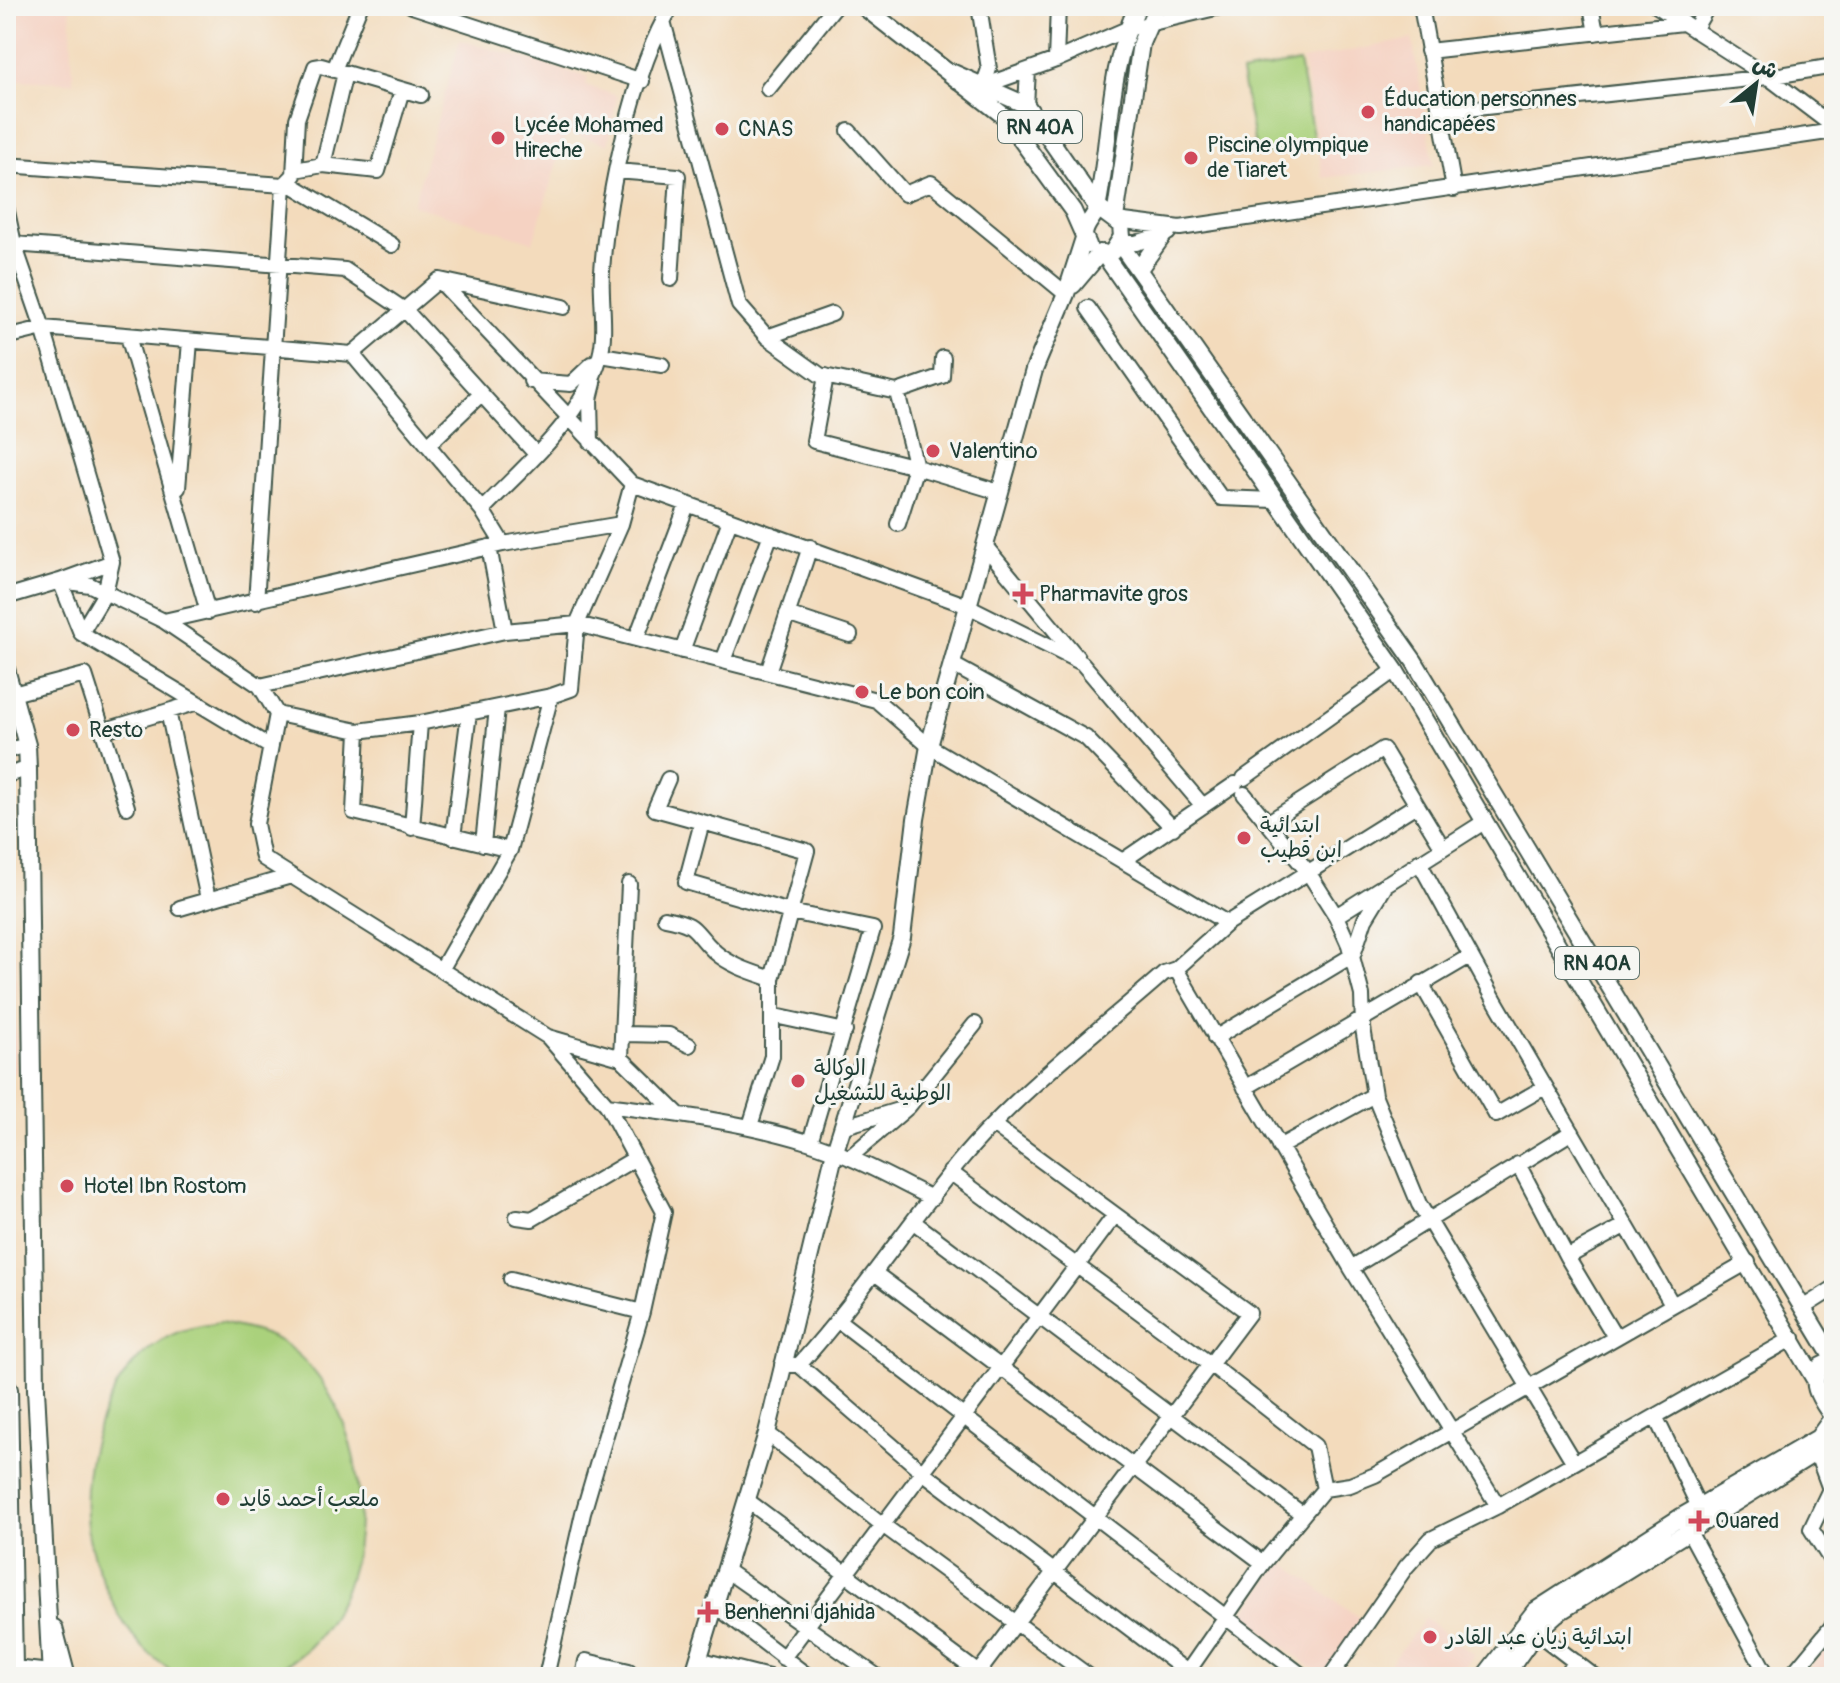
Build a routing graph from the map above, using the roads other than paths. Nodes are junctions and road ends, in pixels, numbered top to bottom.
1 (360, 6) edge
2 (412, 6) edge
3 (672, 6) edge
4 (835, 6) edge
5 (863, 6) edge
6 (979, 6) edge
7 (1058, 6) edge
8 (1138, 6) edge
9 (1157, 6) edge
10 (1224, 6) edge
11 (1421, 6) edge
12 (1591, 6) edge
13 (1657, 6) edge
14 (1711, 7) edge
15 (663, 20) junction
16 (1147, 25) junction
17 (1688, 27) junction
18 (1127, 29) junction
19 (1596, 33) junction
20 (1428, 51) junction
21 (1056, 60) junction
22 (1834, 66) edge
23 (1028, 70) junction
24 (340, 72) junction
25 (951, 72) junction
26 (644, 75) junction
27 (677, 76) junction
28 (1768, 77) junction
29 (983, 86) junction
30 (768, 89) dead end
31 (402, 90) junction
32 (421, 95) dead end
33 (1026, 105) junction
34 (1439, 112) junction
35 (1834, 129) edge
36 (849, 131) dead end
37 (6, 165) edge
38 (323, 165) junction
39 (616, 171) junction
40 (289, 179) junction
41 (1454, 189) junction
42 (6, 207) edge
43 (1105, 215) junction
44 (1172, 231) junction
45 (1084, 236) junction
46 (1120, 243) junction
47 (14, 244) junction
48 (392, 245) dead end
49 (1102, 253) junction
50 (279, 264) junction
51 (1139, 269) junction
52 (671, 279) dead end
53 (439, 280) junction
54 (1066, 294) junction
55 (564, 307) dead end
56 (1088, 308) dead end
57 (406, 311) junction
58 (832, 314) dead end
59 (43, 328) junction
60 (128, 336) junction
61 (6, 337) edge
62 (767, 337) junction
63 (190, 341) junction
64 (275, 347) junction
65 (352, 354) junction
66 (601, 355) junction
67 (943, 358) dead end
68 (662, 365) dead end
69 (826, 376) junction
70 (531, 381) junction
71 (897, 392) junction
72 (480, 395) junction
73 (570, 420) junction
74 (591, 442) junction
75 (428, 445) junction
76 (536, 454) junction
77 (916, 467) junction
78 (632, 484) junction
79 (999, 492) junction
80 (177, 496) junction
81 (1274, 500) junction
82 (687, 505) junction
83 (482, 510) junction
84 (730, 520) junction
85 (621, 524) junction
86 (898, 524) dead end
87 (771, 534) junction
88 (496, 546) junction
89 (985, 546) junction
90 (810, 547) junction
91 (112, 562) junction
92 (60, 581) junction
93 (105, 593) junction
94 (6, 597) edge
95 (256, 602) junction
96 (968, 606) junction
97 (208, 612) junction
98 (787, 614) junction
99 (164, 621) junction
100 (577, 624) junction
101 (505, 631) junction
102 (81, 633) junction
103 (850, 635) dead end
104 (636, 639) junction
105 (682, 651) junction
106 (723, 661) junction
107 (1082, 663) junction
108 (953, 665) junction
109 (6, 669) edge
110 (1395, 670) junction
111 (768, 672) junction
112 (260, 686) junction
113 (13, 694) junction
114 (551, 696) junction
115 (195, 703) junction
116 (497, 708) junction
117 (168, 711) junction
118 (469, 713) junction
119 (277, 714) junction
120 (420, 723) junction
121 (102, 731) junction
122 (358, 731) junction
123 (27, 745) junction
124 (269, 746) junction
125 (929, 746) junction
126 (6, 751) edge
127 (28, 769) junction
128 (6, 775) edge
129 (668, 779) dead end
130 (1241, 785) junction
131 (1416, 805) junction
132 (1203, 806) junction
133 (127, 807) dead end
134 (702, 822) junction
135 (1484, 822) junction
136 (1267, 823) junction
137 (412, 828) junction
138 (1173, 828) junction
139 (453, 837) junction
140 (483, 844) junction
141 (1443, 848) junction
142 (510, 850) junction
143 (1124, 860) junction
144 (1419, 862) junction
145 (1308, 872) junction
146 (291, 876) junction
147 (1387, 883) junction
148 (629, 884) dead end
149 (208, 899) junction
150 (180, 908) dead end
151 (790, 912) junction
152 (1336, 916) junction
153 (665, 918) dead end
154 (1227, 923) junction
155 (1353, 955) junction
156 (1470, 956) junction
157 (1176, 969) junction
158 (441, 970) junction
159 (772, 979) junction
160 (1421, 983) junction
161 (856, 991) junction
162 (883, 999) junction
163 (775, 1016) junction
164 (1363, 1016) junction
165 (975, 1024) dead end
166 (845, 1031) junction
167 (625, 1034) junction
168 (548, 1037) junction
169 (1215, 1038) junction
170 (689, 1045) dead end
171 (621, 1058) junction
172 (1545, 1087) junction
173 (1245, 1088) junction
174 (1374, 1095) junction
175 (607, 1105) junction
176 (908, 1107) junction
177 (678, 1114) junction
178 (993, 1125) junction
179 (750, 1126) junction
180 (842, 1127) junction
181 (1572, 1132) junction
182 (810, 1142) junction
183 (1279, 1147) junction
184 (842, 1154) junction
185 (634, 1159) junction
186 (1518, 1164) junction
187 (950, 1172) junction
188 (932, 1198) junction
189 (1115, 1215) junction
190 (517, 1217) dead end
191 (1426, 1219) junction
192 (915, 1223) junction
193 (1626, 1225) junction
194 (1567, 1257) junction
195 (1748, 1262) junction
196 (1077, 1266) junction
197 (1351, 1268) junction
198 (876, 1274) junction
199 (511, 1279) dead end
200 (1834, 1288) edge
201 (1672, 1304) junction
202 (1804, 1307) junction
203 (642, 1312) junction
204 (1039, 1317) junction
205 (839, 1321) junction
206 (1615, 1337) junction
207 (1793, 1338) junction
208 (1834, 1360) edge
209 (1210, 1364) junction
210 (790, 1365) junction
211 (1002, 1367) junction
212 (1814, 1378) junction
213 (1530, 1387) junction
214 (8, 1389) edge
215 (36, 1389) junction
216 (1172, 1415) junction
217 (965, 1417) junction
218 (1656, 1418) junction
219 (1833, 1418) edge
220 (767, 1433) junction
221 (1450, 1433) junction
222 (1834, 1441) edge
223 (1817, 1454) junction
224 (1573, 1461) junction
225 (1134, 1465) junction
226 (924, 1473) junction
227 (1324, 1489) junction
228 (1832, 1492) edge
229 (748, 1501) junction
230 (1498, 1506) junction
231 (1699, 1507) junction
232 (1302, 1514) junction
233 (1681, 1517) junction
234 (1095, 1518) junction
235 (884, 1526) junction
236 (1690, 1533) junction
237 (1263, 1563) junction
238 (1834, 1565) edge
239 (1056, 1570) junction
240 (727, 1571) junction
241 (848, 1574) junction
242 (10, 1586) edge
243 (716, 1606) junction
244 (10, 1617) edge
245 (1226, 1620) junction
246 (1017, 1622) junction
247 (1834, 1624) edge
248 (809, 1626) junction
249 (1536, 1632) junction
250 (783, 1658) junction
251 (698, 1659) junction
252 (1576, 1662) junction
253 (629, 1671) dead end
254 (26, 1674) edge
255 (56, 1675) edge
256 (1189, 1675) edge
257 (979, 1676) edge
258 (546, 1677) edge
259 (583, 1677) edge
260 (693, 1677) edge
261 (769, 1677) edge
262 (809, 1677) edge
263 (878, 1677) edge
264 (1090, 1677) edge
265 (1304, 1677) edge
266 (1330, 1677) edge
267 (1484, 1677) edge
268 (1504, 1677) edge
269 (1565, 1677) edge
270 (1595, 1677) edge
271 (1768, 1677) edge
272 (1790, 1677) edge

1 - 24 street
2 - 26 street
3 - 15 street
4 - 30 street
5 - 25 main road, RN 40A
6 - 29 street
7 - 21 street
8 - 18 main road
9 - 16 main road
10 - 16 street
11 - 20 street
12 - 19 street
13 - 17 street
14 - 17 street
15 - 26 street
15 - 27 street
16 - 18 street
16 - 43 main road
17 - 19 street
17 - 28 street
18 - 21 street
18 - 43 main road
19 - 20 street
20 - 34 street
21 - 23 street
22 - 28 street
23 - 29 street
23 - 33 street
24 - 31 street
24 - 38 street
24 - 40 street
25 - 29 main road, RN 40A
25 - 45 main road, RN 40A
26 - 27 street
26 - 39 street
27 - 62 street
28 - 34 street
28 - 35 street
29 - 33 main road, RN 40A
31 - 32 street
31 - 38 street
33 - 43 main road, RN 40A
34 - 41 street
35 - 41 street
36 - 54 street
37 - 40 street
38 - 40 street
39 - 52 street
39 - 66 street
40 - 48 street
40 - 50 street
41 - 44 street
42 - 47 street
43 - 44 street
43 - 45 main road
43 - 46 main road
44 - 46 street
44 - 51 main road
45 - 49 main road
45 - 54 main road
46 - 49 main road
46 - 51 main road, RN 40A
47 - 50 street
47 - 59 street
49 - 54 main road
49 - 81 main road, RN 40A
50 - 57 street
50 - 64 street
51 - 202 main road, RN 40A
53 - 55 street
53 - 57 street
53 - 70 street
54 - 79 main road
56 - 81 street
57 - 65 street
57 - 72 street
58 - 62 street
59 - 60 street
59 - 61 street
59 - 91 street
60 - 63 street
60 - 80 street
62 - 69 street
63 - 64 street
63 - 80 street
64 - 65 street
64 - 95 street
65 - 75 street
66 - 68 street
66 - 70 street
66 - 73 street
66 - 74 street
67 - 71 street
69 - 71 street
69 - 77 street
70 - 73 street
71 - 77 street
72 - 75 street
72 - 76 street
73 - 74 street
73 - 76 street
74 - 78 street
75 - 83 street
76 - 83 street
77 - 79 street
77 - 86 street
78 - 82 street
78 - 85 street
79 - 89 main road
80 - 97 street
81 - 110 main road, RN 40A
82 - 84 street
82 - 104 street
83 - 88 street
84 - 87 street
84 - 105 street
85 - 88 street
85 - 100 street
87 - 90 street
87 - 106 street
88 - 95 street
88 - 101 street
89 - 96 main road
89 - 107 street
90 - 96 street
90 - 98 street
91 - 92 street
91 - 93 street
92 - 93 street
92 - 94 street
92 - 102 street
93 - 99 street
93 - 102 street
95 - 97 street
96 - 107 street
96 - 108 main road
97 - 99 street
98 - 103 street
98 - 111 street
99 - 112 street
100 - 101 street
100 - 104 street
100 - 114 street
101 - 112 street
102 - 115 street
104 - 105 street
105 - 106 street
106 - 111 street
107 - 132 street
108 - 125 main road
108 - 138 street
109 - 113 main road
110 - 130 street
110 - 135 main road, RN 40A
111 - 125 street
112 - 119 street
113 - 121 street
113 - 123 main road
114 - 116 street
114 - 142 street
115 - 117 street
115 - 124 street
116 - 118 street
116 - 140 street
117 - 121 street
117 - 149 street
118 - 120 street
118 - 139 street
119 - 122 street
119 - 124 street
120 - 122 street
120 - 137 street
121 - 133 street
122 - 137 street
123 - 126 street
123 - 127 main road
124 - 146 street
125 - 143 street
125 - 162 main road
127 - 128 street
127 - 215 main road
129 - 134 street
130 - 132 street
130 - 136 street
131 - 136 street
131 - 141 street
131 - 145 street
132 - 138 street
134 - 151 street
134 - 151 street
135 - 141 street
135 - 195 main road, RN 40A
136 - 145 street
137 - 139 street
138 - 143 street
139 - 140 street
140 - 142 street
141 - 144 street
142 - 158 street
143 - 154 street
144 - 147 street
144 - 156 street
145 - 152 street
145 - 154 street
146 - 149 street
146 - 158 street
147 - 152 street
147 - 155 street
148 - 167 street
149 - 150 street
151 - 159 street
151 - 161 street
152 - 155 street
153 - 159 street
154 - 157 street
155 - 164 street
155 - 169 street
156 - 160 street
156 - 172 street
157 - 169 street
157 - 178 street
158 - 168 street
159 - 163 street
160 - 164 street
160 - 172 street
161 - 162 street
161 - 166 street
162 - 180 main road
163 - 166 street
163 - 179 street
164 - 173 street
164 - 174 street
165 - 176 street
166 - 182 street
167 - 170 street
167 - 171 street
168 - 171 street
168 - 175 street
169 - 173 street
171 - 177 street
172 - 181 street
173 - 183 street
174 - 183 street
174 - 191 street
175 - 177 street
175 - 185 street
176 - 180 street
176 - 184 street
177 - 179 street
178 - 187 street
178 - 189 street
179 - 182 street
180 - 184 main road
181 - 186 street
181 - 193 street
182 - 184 street
183 - 197 street
184 - 188 street
184 - 210 main road
185 - 190 street
185 - 203 street
186 - 191 street
186 - 194 street
187 - 188 street
187 - 196 street
188 - 192 street
189 - 196 street
189 - 209 street
191 - 197 street
191 - 213 street
192 - 198 street
192 - 204 street
193 - 194 street
193 - 201 street
194 - 206 street
195 - 201 street
195 - 207 main road, RN 40A
196 - 204 street
196 - 209 street
197 - 221 street
198 - 205 street
198 - 211 street
199 - 203 street
200 - 202 street
201 - 206 street
202 - 208 main road, RN 40A
203 - 258 street
204 - 211 street
204 - 216 street
205 - 210 street
205 - 217 street
206 - 213 street
207 - 212 main road, RN 40A
207 - 218 street
208 - 212 main road
209 - 216 street
209 - 227 street
210 - 220 main road
210 - 226 street
211 - 217 street
211 - 225 street
212 - 219 main road
213 - 221 street
213 - 224 street
214 - 215 street
214 - 242 street
215 - 255 main road
216 - 225 street
216 - 232 street
217 - 226 street
217 - 234 street
218 - 224 street
218 - 231 street
219 - 231 main road
220 - 229 main road
220 - 235 street
221 - 227 street
221 - 230 street
222 - 223 main road
223 - 228 street
223 - 236 main road
224 - 230 street
225 - 234 street
225 - 237 street
226 - 235 street
226 - 239 street
227 - 232 street
228 - 238 street
229 - 240 main road
229 - 241 street
230 - 266 street
231 - 233 main road
232 - 237 street
233 - 236 street
233 - 267 main road
234 - 239 street
234 - 245 street
235 - 241 street
235 - 246 street
236 - 249 main road
236 - 271 street
237 - 245 street
239 - 246 street
239 - 256 street
240 - 243 main road
240 - 248 street
241 - 248 street
241 - 257 street
242 - 244 street
243 - 250 street
243 - 251 main road
244 - 254 street
245 - 256 street
245 - 265 street
246 - 257 street
246 - 264 street
247 - 272 street
248 - 250 street
248 - 263 street
249 - 252 street
249 - 268 main road
250 - 262 street
251 - 260 main road
251 - 261 street
252 - 269 street
252 - 270 street
253 - 259 street
254 - 255 street

